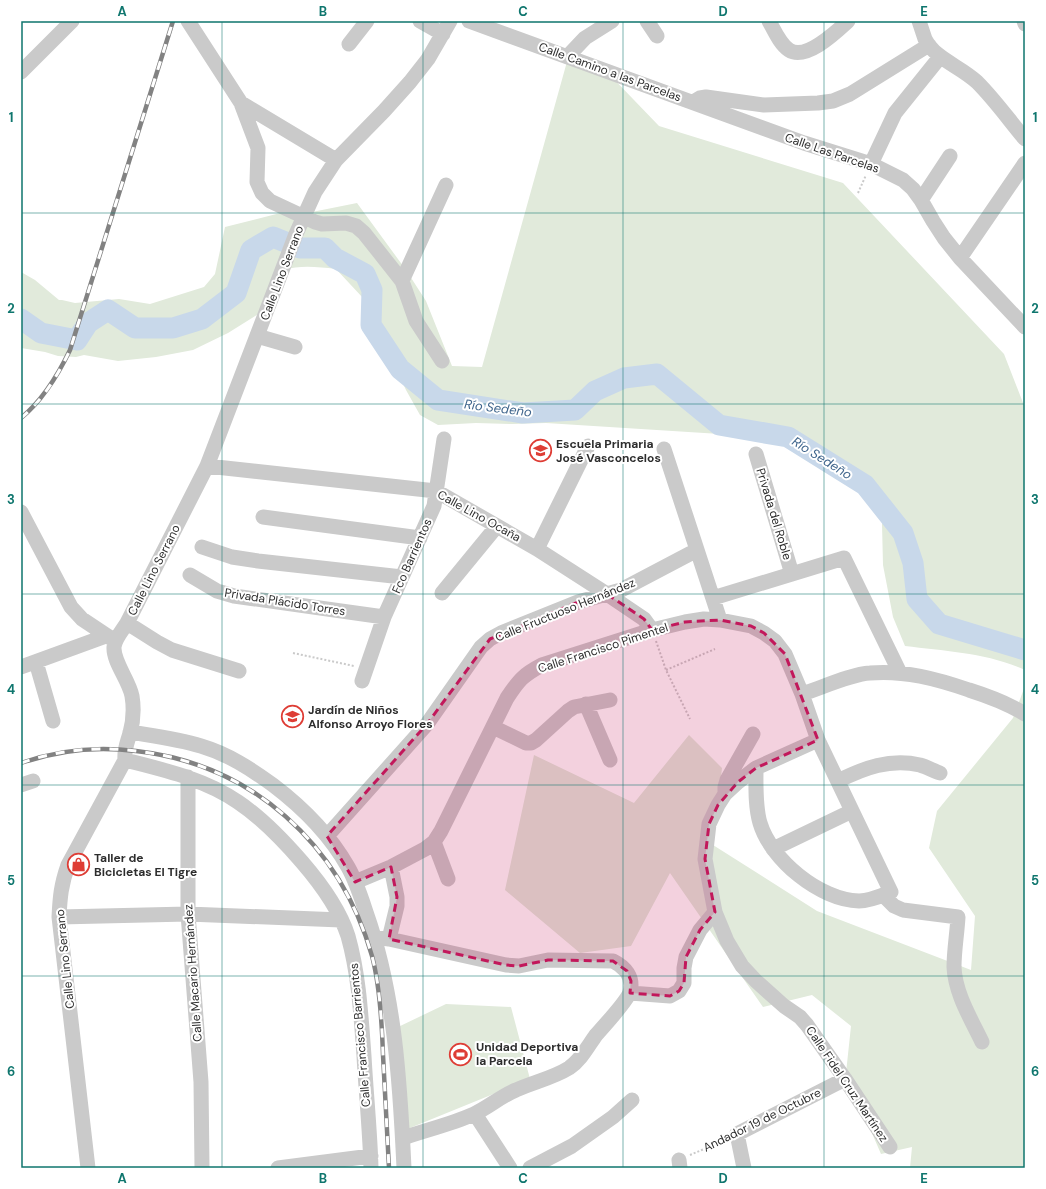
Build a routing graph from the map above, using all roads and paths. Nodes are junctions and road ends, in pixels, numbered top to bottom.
1 (72, 21) edge
2 (188, 21) edge
3 (367, 21) edge
4 (420, 21) edge
5 (450, 21) edge
6 (469, 21) edge
7 (612, 21) edge
8 (647, 21) edge
9 (769, 21) edge
10 (848, 21) edge
11 (919, 21) edge
12 (1024, 21) edge
13 (1025, 24) edge
14 (443, 34) junction
15 (657, 36) dead end
16 (349, 44) dead end
17 (929, 45) junction
18 (568, 56) junction
19 (940, 57) junction
20 (21, 72) edge
21 (694, 102) junction
22 (241, 103) junction
23 (1025, 139) edge
24 (950, 156) dead end
25 (336, 160) junction
26 (1025, 163) edge
27 (871, 164) junction
28 (446, 185) dead end
29 (858, 193) dead end
30 (921, 200) junction
31 (304, 217) junction
32 (960, 258) junction
33 (402, 281) junction
34 (1025, 327) edge
35 (257, 336) junction
36 (295, 347) dead end
37 (442, 361) dead end
38 (444, 439) dead end
39 (588, 446) dead end
40 (664, 449) dead end
41 (756, 454) dead end
42 (207, 466) junction
43 (436, 491) junction
44 (21, 513) edge
45 (263, 517) dead end
46 (497, 526) junction
47 (420, 538) junction
48 (202, 548) dead end
49 (537, 549) junction
50 (696, 550) junction
51 (792, 574) junction
52 (190, 575) dead end
53 (402, 577) junction
54 (442, 592) dead end
55 (607, 594) junction
56 (713, 598) junction
57 (384, 617) junction
58 (720, 620) junction
59 (127, 623) junction
60 (652, 630) junction
61 (111, 638) junction
62 (715, 649) dead end
63 (293, 653) dead end
64 (36, 662) junction
65 (21, 667) edge
66 (666, 670) junction
67 (239, 671) dead end
68 (900, 673) junction
69 (364, 675) joint
70 (802, 694) junction
71 (610, 700) dead end
72 (586, 704) junction
73 (1025, 714) edge
74 (690, 719) dead end
75 (53, 721) dead end
76 (493, 727) junction
77 (130, 732) junction
78 (752, 734) dead end
79 (818, 740) junction
80 (125, 760) junction
81 (610, 760) dead end
82 (756, 768) junction
83 (940, 773) dead end
84 (188, 777) junction
85 (838, 781) junction
86 (725, 794) junction
87 (852, 811) junction
88 (327, 836) junction
89 (434, 842) junction
90 (773, 849) junction
91 (391, 867) junction
92 (448, 879) dead end
93 (355, 882) junction
94 (883, 896) junction
95 (715, 912) junction
96 (188, 914) junction
97 (59, 917) junction
98 (341, 920) junction
99 (382, 938) junction
100 (630, 993) junction
101 (982, 1042) dead end
102 (845, 1079) junction
103 (632, 1100) dead end
104 (475, 1114) junction
105 (737, 1134) junction
106 (403, 1138) junction
107 (890, 1147) dead end
108 (371, 1162) edge
109 (680, 1164) edge
110 (88, 1168) edge
111 (202, 1168) edge
112 (278, 1168) edge
113 (404, 1168) edge
114 (510, 1168) edge
115 (530, 1168) edge
116 (744, 1168) edge

1 - 20 street
2 - 22 street
3 - 16 street
4 - 14 street
5 - 14 street, Calle Lino Serrano
6 - 18 street, Calle Camino a las Parcelas
7 - 18 street
8 - 15 street
9 - 10 street
11 - 17 street
12 - 13 street
14 - 25 street, Calle Lino Serrano
17 - 19 street
17 - 21 street, Calle Camino a las Parcelas
18 - 21 street, Calle Camino a las Parcelas
19 - 23 street
19 - 27 street
21 - 27 street, Calle Las Parcelas
22 - 25 street
22 - 31 street
24 - 30 street
25 - 31 street, Calle Lino Serrano
26 - 32 street
27 - 29 path
27 - 30 street, Calle Las Parcelas
28 - 33 street
30 - 32 street, Calle Las Parcelas
31 - 33 street
31 - 35 street, Calle Lino Serrano
32 - 34 street, Calle Las Parcelas
33 - 37 street
35 - 36 street
35 - 42 street, Calle Lino Serrano
38 - 43 street, Fco Barrientos
39 - 49 street
40 - 50 street
41 - 51 street, Privada del Roble
42 - 43 street, Calle Lino Ocaña
42 - 59 street, Calle Lino Serrano
43 - 46 street, Calle Lino Ocaña
43 - 47 street, Fco Barrientos
44 - 61 street
45 - 47 street
46 - 49 street, Calle Lino Ocaña
46 - 54 street
47 - 53 street, Fco Barrientos
48 - 53 street
49 - 55 street, Calle Lino Ocaña
50 - 55 street, Calle Fructuoso Hernández
50 - 56 street
51 - 56 street
51 - 68 street
52 - 57 street, Privada Plácido Torres
53 - 57 street, Fco Barrientos
55 - 60 street, Calle Lino Ocaña
55 - 88 street, Calle Fructuoso Hernández
56 - 58 street
57 - 69 street, Fco Barrientos
58 - 60 street, Calle Francisco Pimentel
58 - 70 street, Calle Francisco Pimentel
59 - 61 street, Calle Lino Serrano
59 - 67 street
60 - 66 path
60 - 76 street, Calle Francisco Pimentel
61 - 64 street
61 - 77 street, Calle Lino Serrano
62 - 66 path
63 - 69 path
64 - 65 street
64 - 75 street
66 - 74 path
68 - 70 street
68 - 73 street
70 - 79 street, Calle Francisco Pimentel
71 - 72 street
72 - 76 street
72 - 81 street
76 - 89 street, Calle Francisco Pimentel
77 - 80 street, Calle Lino Serrano
77 - 88 street
78 - 86 street
79 - 82 street
79 - 85 street, Calle Francisco Pimentel
80 - 84 street, Calle Francisco Barrientos
80 - 97 street, Calle Lino Serrano
82 - 86 street
82 - 90 street
83 - 85 street
84 - 96 street, Calle Macario Hernández
84 - 98 street, Calle Francisco Barrientos
85 - 87 street, Calle Francisco Pimentel
86 - 95 street, Calle Fidel Cruz Martínez
87 - 90 street
87 - 94 street, Calle Francisco Pimentel
88 - 93 street
89 - 91 street, Calle Francisco Pimentel
89 - 92 street
90 - 94 street
91 - 93 street, Calle Francisco Pimentel
91 - 99 street
93 - 99 street
94 - 101 street
95 - 100 street
95 - 102 street, Calle Fidel Cruz Martínez
96 - 97 street
96 - 98 street
96 - 111 street, Calle Macario Hernández
97 - 110 street, Calle Lino Serrano
98 - 108 street, Calle Francisco Barrientos
99 - 100 street
99 - 106 street
100 - 104 street
102 - 105 street, Andador 19 de Octubre
102 - 107 street, Calle Fidel Cruz Martínez
103 - 115 street
104 - 106 street
104 - 114 street
105 - 109 path, Andador 19 de Octubre
105 - 116 street
106 - 113 street
108 - 112 street

